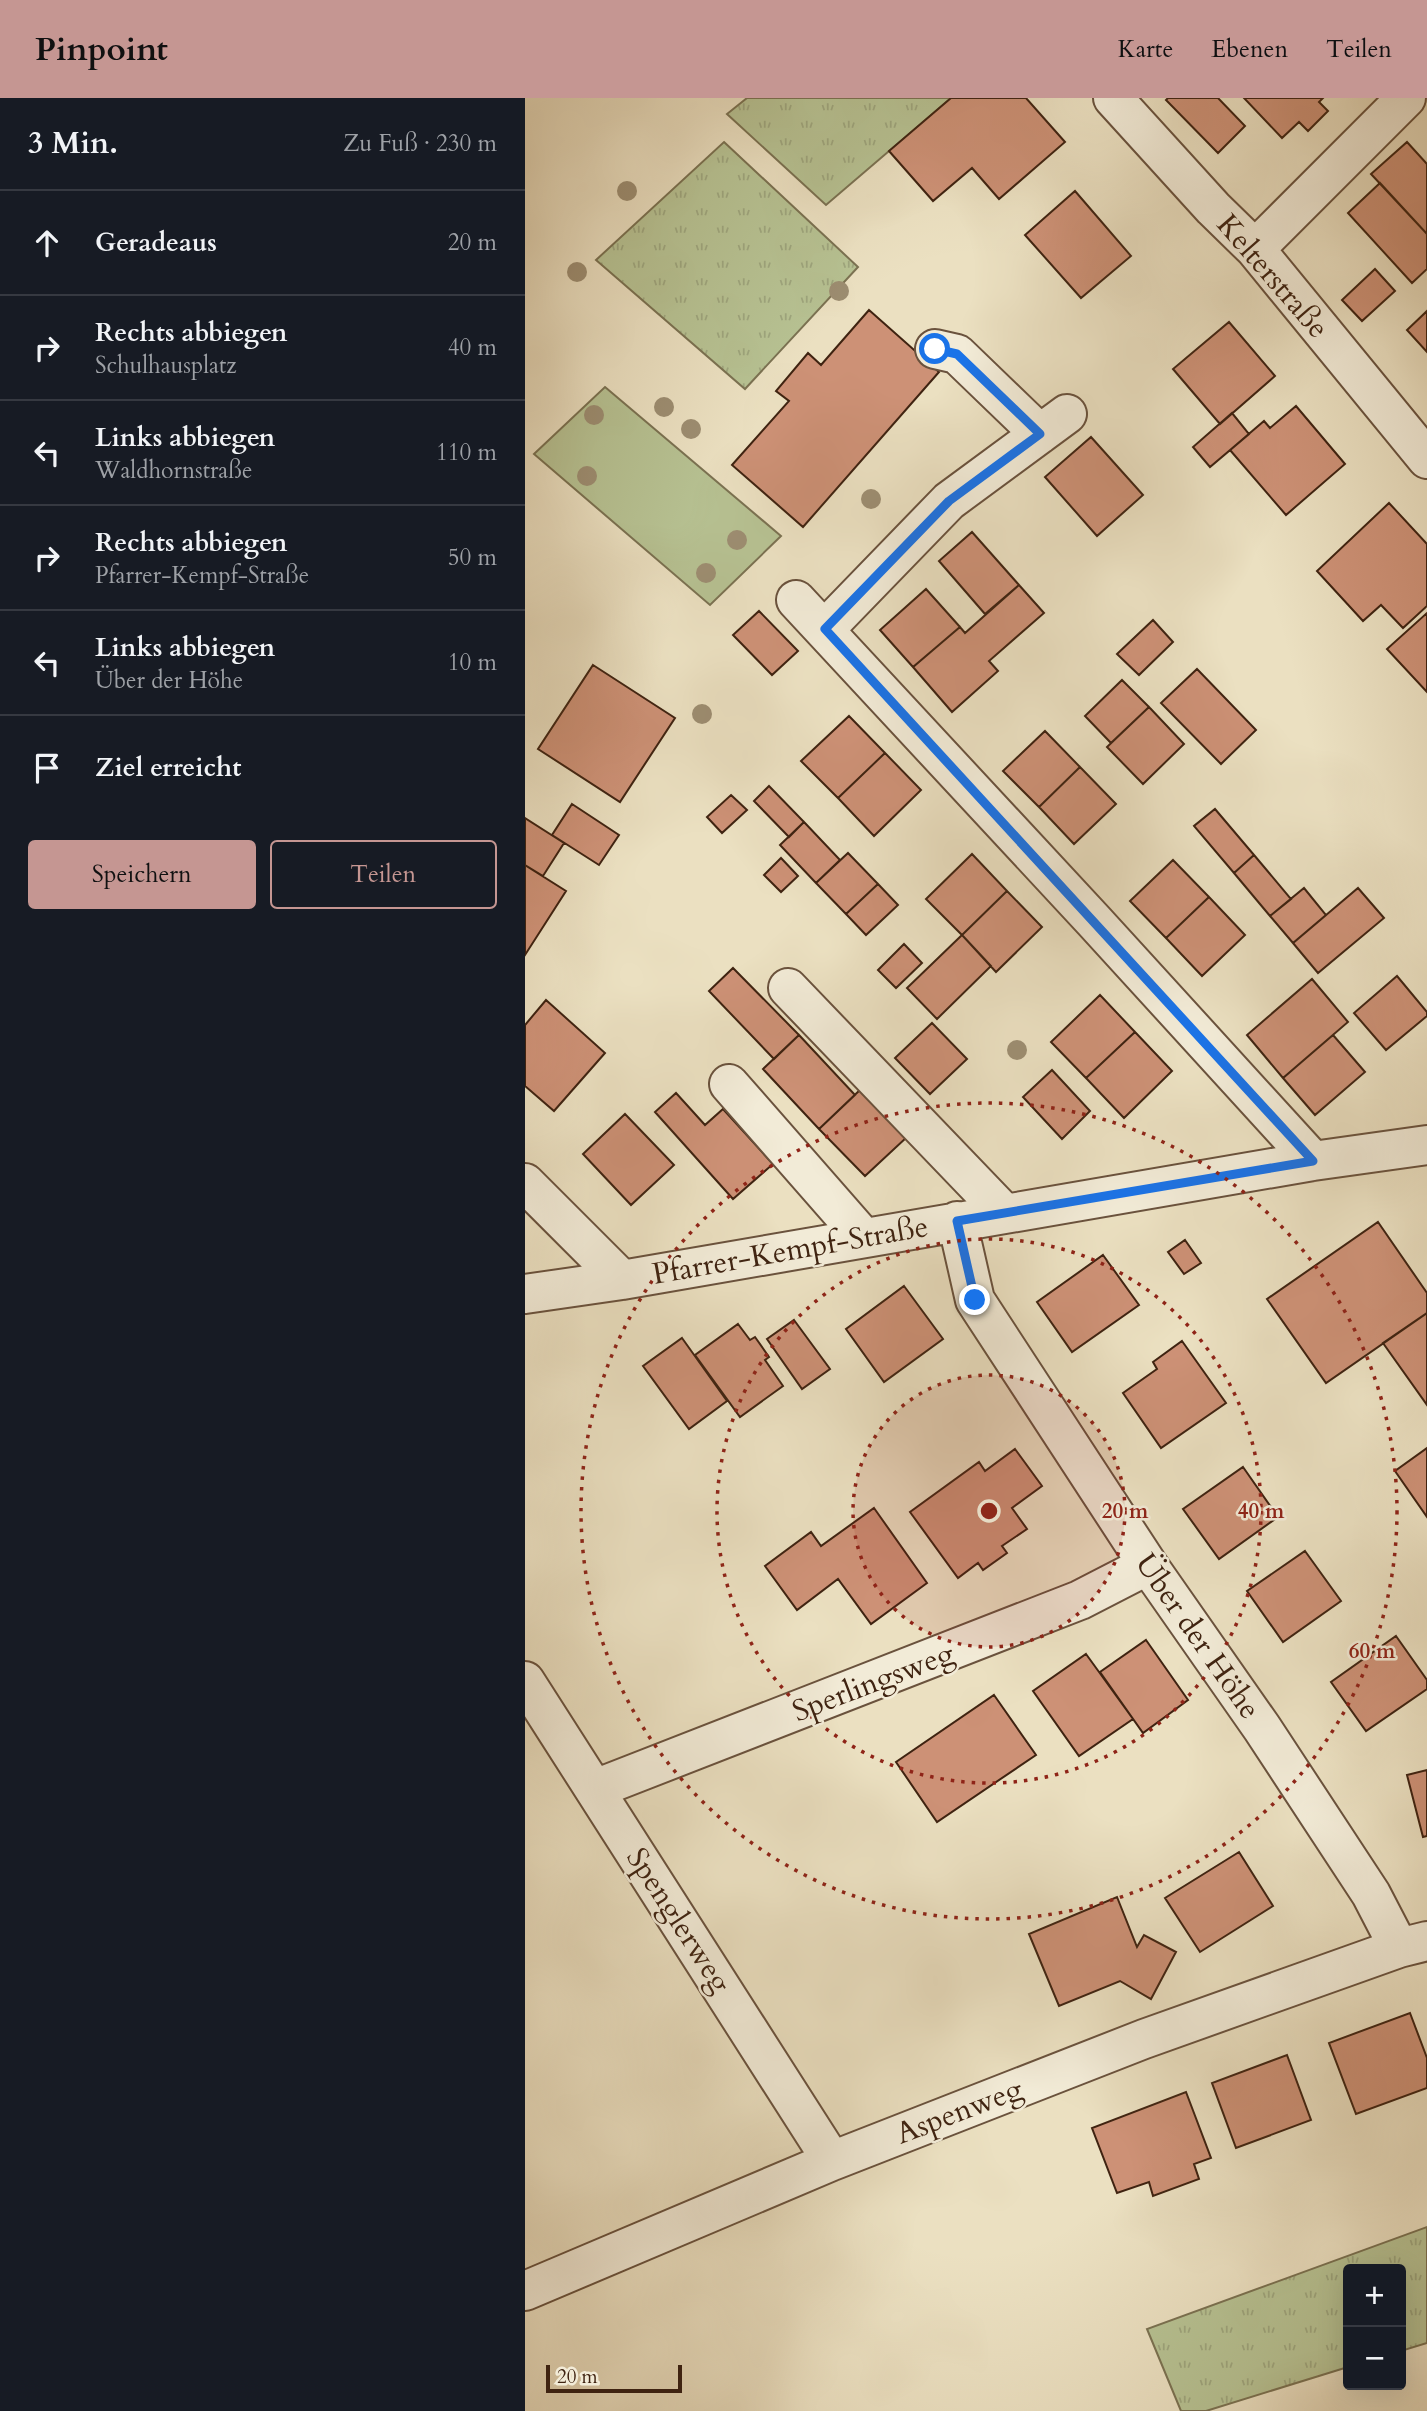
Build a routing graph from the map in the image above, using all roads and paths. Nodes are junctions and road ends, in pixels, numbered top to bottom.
1 (1113, 98) edge
2 (1406, 98) edge
3 (1255, 249) junction
4 (935, 349) dead end
5 (1427, 459) edge
6 (796, 600) dead end
7 (825, 629) junction
8 (788, 988) dead end
9 (729, 1084) dead end
10 (1427, 1145) edge
11 (1313, 1161) junction
12 (525, 1183) edge
13 (1004, 1213) junction
14 (957, 1221) junction
15 (863, 1237) junction
16 (622, 1280) junction
17 (525, 1294) edge
18 (1147, 1565) junction
19 (525, 1681) edge
20 (595, 1789) junction
21 (1413, 1945) edge
22 (832, 2161) junction
23 (525, 2291) edge

1 - 3 street, Kelterstraße
2 - 3 street
3 - 5 street, Kelterstraße
4 - 7 street
6 - 7 street
7 - 11 street
8 - 13 street
9 - 15 street
10 - 11 street, Pfarrer-Kempf-Straße
11 - 13 street, Pfarrer-Kempf-Straße
12 - 16 street
13 - 14 street, Pfarrer-Kempf-Straße
14 - 15 street, Pfarrer-Kempf-Straße
14 - 18 street, Über der Höhe
15 - 16 street, Pfarrer-Kempf-Straße
16 - 17 street, Pfarrer-Kempf-Straße
18 - 20 street, Sperlingsweg
18 - 21 street, Über der Höhe
19 - 20 street, Spenglerweg
20 - 22 street, Spenglerweg
21 - 22 street, Aspenweg
22 - 23 street, Aspenweg

